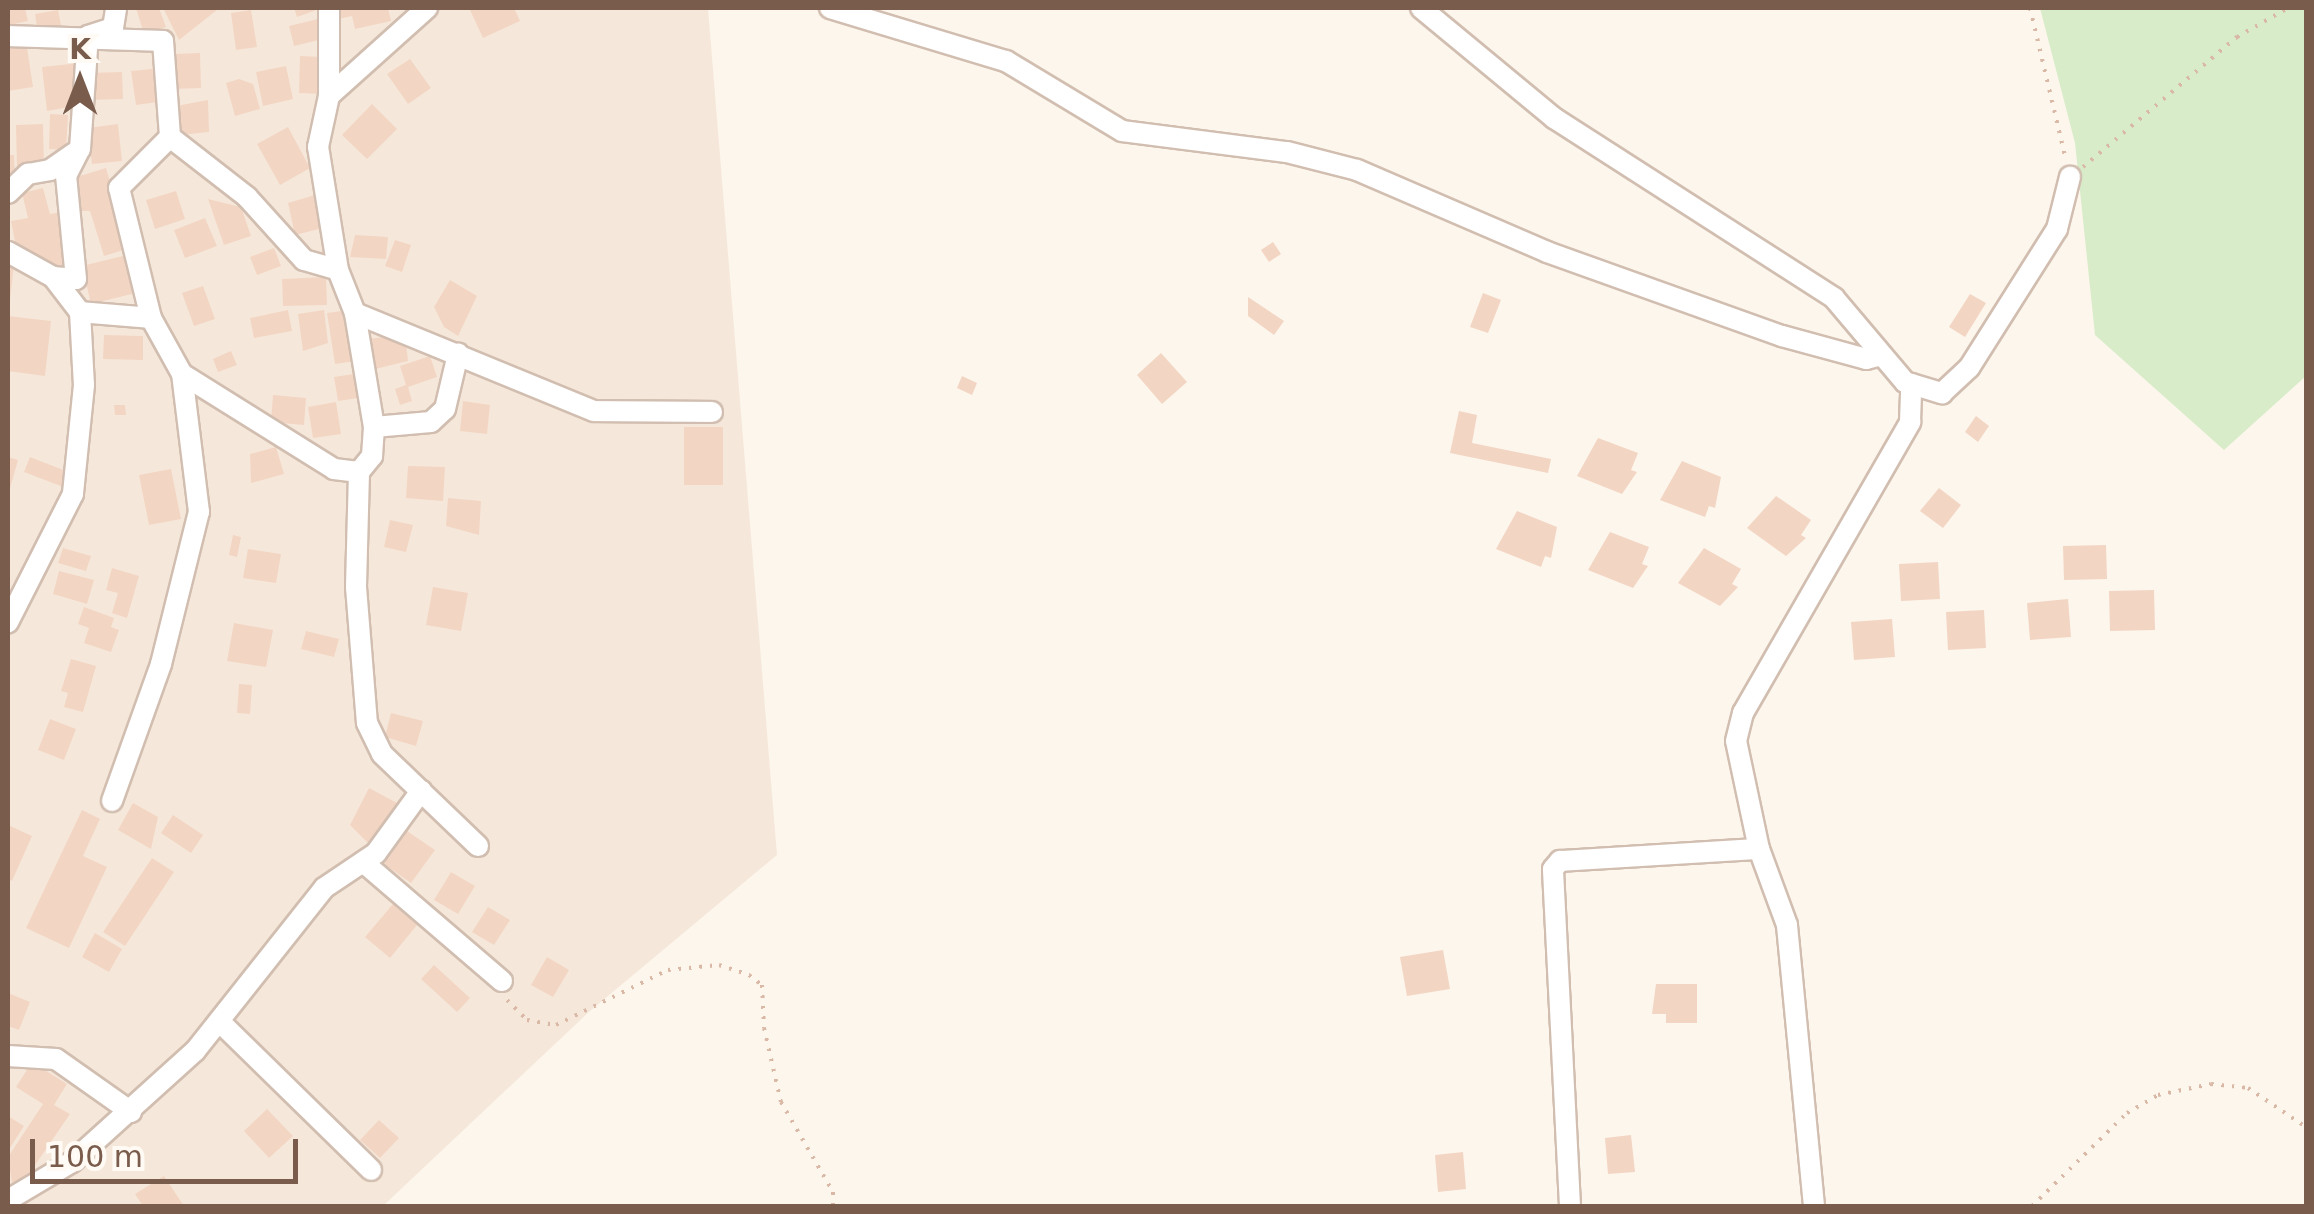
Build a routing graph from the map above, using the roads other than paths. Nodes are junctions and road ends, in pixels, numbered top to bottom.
1 (116, 8) edge
2 (329, 8) edge
3 (426, 8) edge
4 (830, 8) edge
5 (1421, 8) edge
6 (8, 36) edge
7 (88, 36) junction
8 (329, 96) junction
9 (170, 137) junction
10 (80, 149) junction
11 (2070, 178) road end
12 (8, 192) edge
13 (8, 252) edge
14 (338, 270) junction
15 (54, 278) junction
16 (80, 312) junction
17 (355, 312) junction
18 (150, 318) junction
19 (458, 354) junction
20 (1882, 355) junction
21 (182, 374) junction
22 (1911, 384) junction
23 (1942, 393) junction
24 (712, 412) dead end
25 (1910, 422) junction
26 (374, 426) junction
27 (359, 472) junction
28 (8, 622) edge
29 (421, 791) junction
30 (112, 801) dead end
31 (478, 846) dead end
32 (1758, 848) junction
33 (363, 862) junction
34 (502, 981) road end
35 (220, 1023) junction
36 (8, 1056) edge
37 (131, 1112) junction
38 (372, 1170) dead end
39 (8, 1200) edge
40 (1570, 1206) edge
41 (1814, 1206) edge

1 - 7 street
2 - 8 street
3 - 8 street
4 - 20 street
5 - 20 street
6 - 7 street
7 - 9 street
7 - 10 street
8 - 14 street
9 - 14 street
9 - 18 street
10 - 12 street
10 - 15 street
11 - 23 street
13 - 15 street
14 - 17 street
15 - 16 street
16 - 18 street
16 - 28 street
17 - 19 street
17 - 26 street
18 - 21 street
19 - 24 street
19 - 26 street
20 - 22 street
21 - 27 street
21 - 30 street
22 - 23 street
22 - 25 street
23 - 25 street
25 - 32 street
26 - 27 street
27 - 29 street
29 - 31 street
29 - 33 street
32 - 40 street
32 - 41 street
33 - 34 street
33 - 35 street
35 - 37 street
35 - 38 street
36 - 37 street
37 - 39 street

